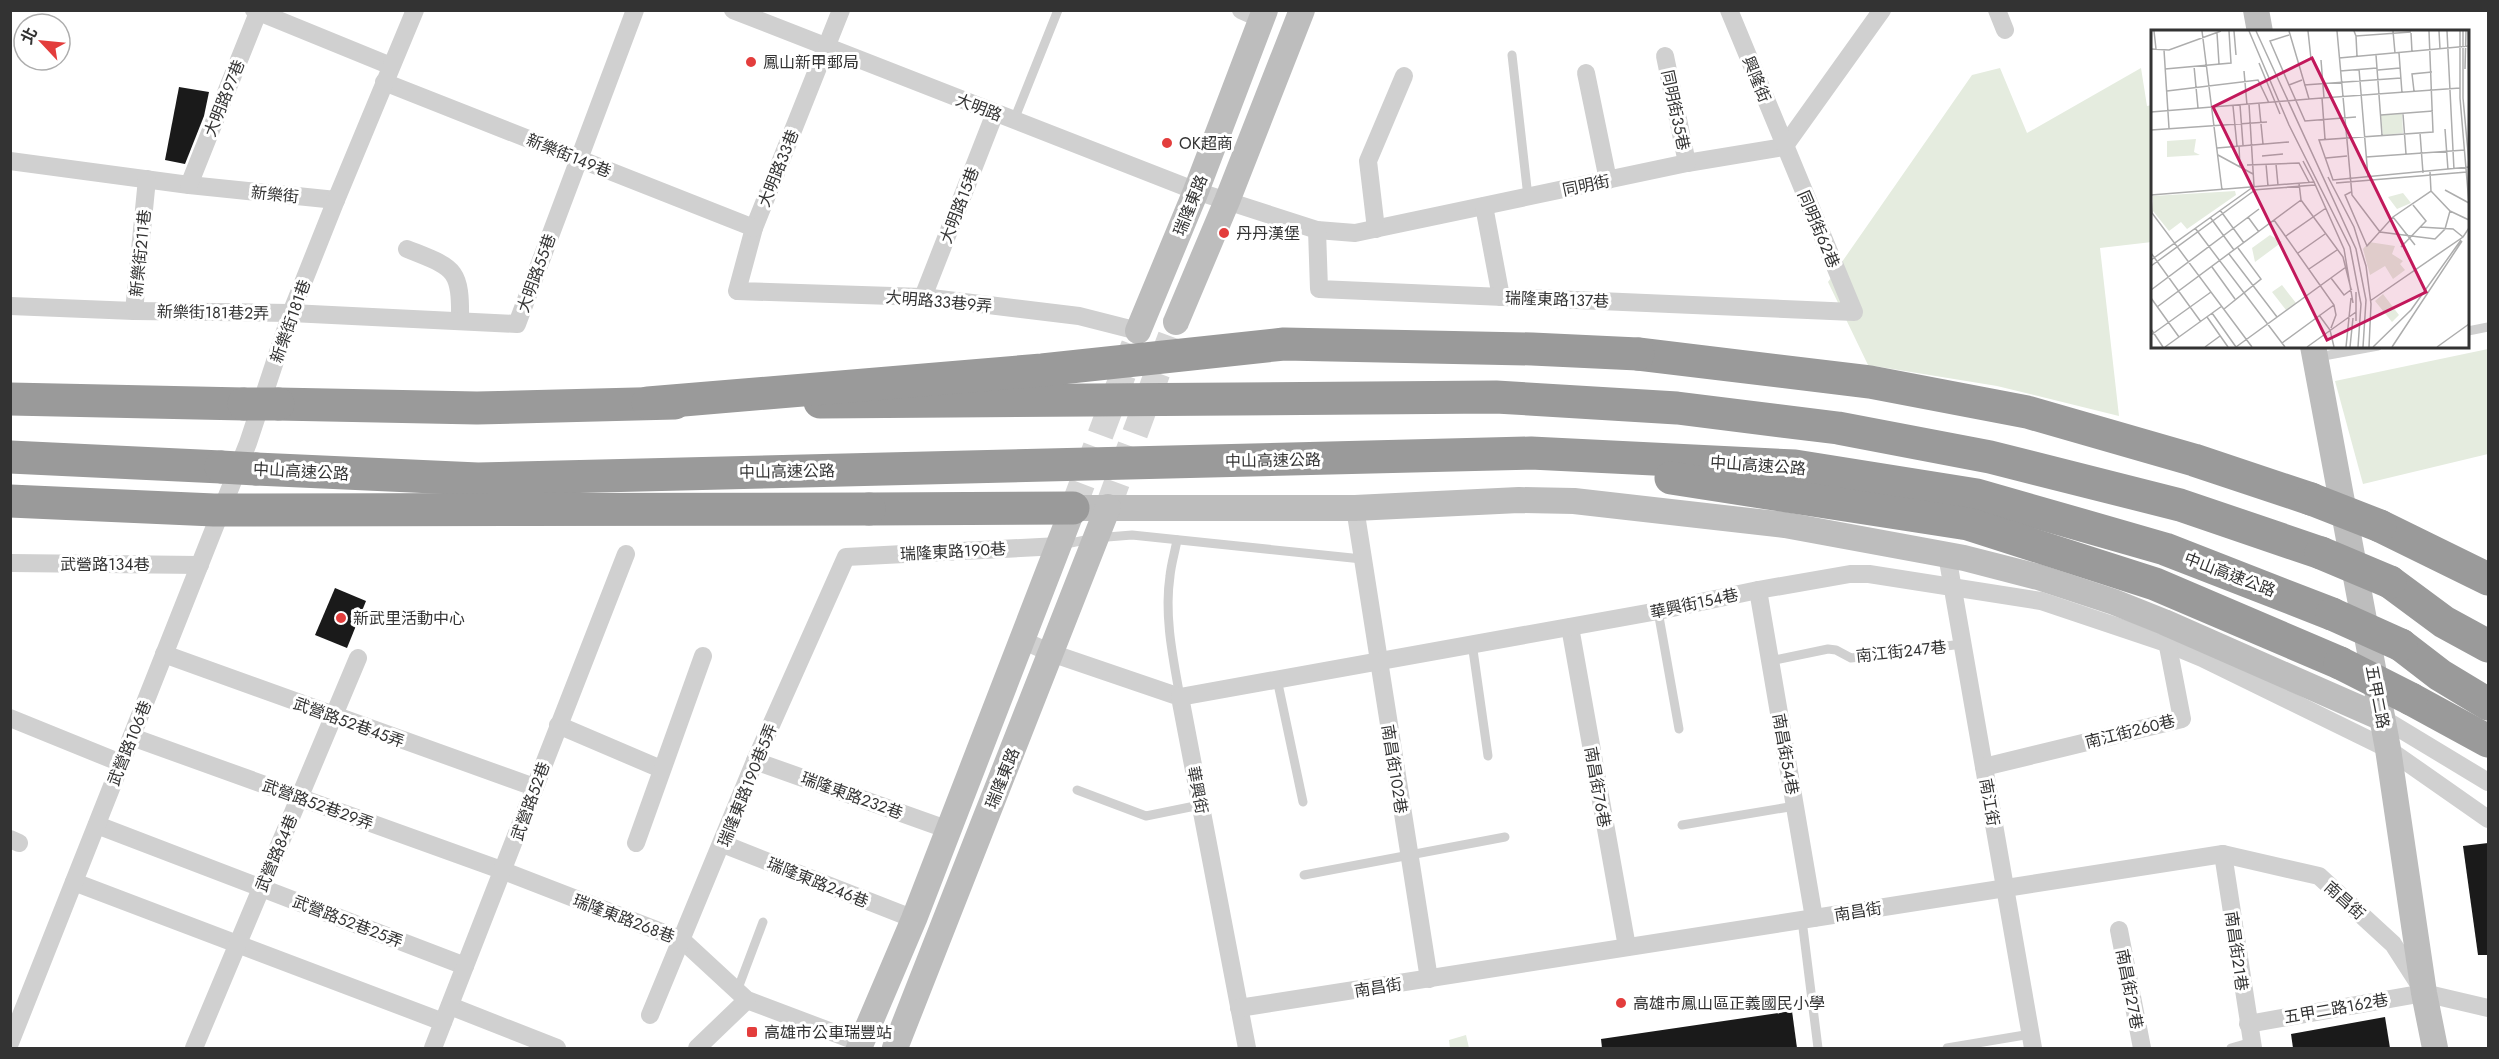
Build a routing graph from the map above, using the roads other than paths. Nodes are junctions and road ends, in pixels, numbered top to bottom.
1 (415, 10) edge
2 (635, 10) edge
3 (733, 10) edge
4 (841, 10) edge
5 (1058, 10) edge
6 (1302, 10) edge
7 (1729, 10) edge
8 (1882, 10) edge
9 (1997, 10) edge
10 (2256, 10) edge
11 (257, 11) edge
12 (1256, 13) edge
13 (2005, 30) dead end
14 (2259, 30) edge
15 (826, 47) junction
16 (1512, 56) dead end
17 (1665, 56) dead end
18 (1586, 73) dead end
19 (388, 74) junction
20 (1404, 76) dead end
21 (995, 113) junction
22 (1014, 120) junction
23 (1784, 147) junction
24 (577, 159) junction
25 (10, 161) edge
26 (1687, 163) junction
27 (147, 179) junction
28 (1608, 180) junction
29 (189, 185) junction
30 (1196, 191) junction
31 (1528, 197) junction
32 (336, 200) junction
33 (1227, 201) junction
34 (1484, 206) junction
35 (754, 228) junction
36 (1376, 229) junction
37 (1317, 230) junction
38 (407, 249) dead end
39 (736, 291) joint
40 (923, 297) junction
41 (1501, 297) junction
42 (10, 306) edge
43 (134, 311) junction
44 (1854, 312) joint
45 (291, 313) junction
46 (460, 321) junction
47 (1176, 322) tunnel mouth
48 (2488, 327) edge
49 (1138, 331) joint
50 (2469, 331) edge
51 (2357, 348) edge
52 (2314, 352) edge
53 (10, 399) edge
54 (648, 403) junction
55 (1530, 453) junction
56 (252, 456) junction
57 (10, 457) edge
58 (10, 501) edge
59 (1108, 507) junction
60 (1073, 508) junction
61 (1354, 508) junction
62 (2380, 526) junction
63 (1095, 538) junction
64 (1177, 540) junction
65 (1059, 546) junction
66 (626, 554) dead end
67 (1947, 555) junction
68 (846, 557) joint
69 (1362, 559) junction
70 (2488, 562) edge
71 (10, 563) edge
72 (200, 565) junction
73 (2488, 579) edge
74 (1952, 585) junction
75 (1758, 590) junction
76 (1658, 611) junction
77 (1570, 627) junction
78 (2165, 633) junction
79 (1022, 640) junction
80 (1472, 643) junction
81 (1962, 644) junction
82 (2488, 646) edge
83 (1051, 653) junction
84 (165, 654) junction
85 (703, 656) dead end
86 (358, 658) dead end
87 (1378, 660) junction
88 (1770, 661) junction
89 (1277, 679) junction
90 (1180, 697) junction
91 (2488, 704) edge
92 (333, 716) junction
93 (10, 718) edge
94 (2382, 718) junction
95 (558, 725) junction
96 (1679, 729) dead end
97 (132, 737) junction
98 (2488, 741) edge
99 (2388, 749) junction
100 (1488, 756) dead end
101 (756, 761) junction
102 (121, 763) junction
103 (1984, 767) junction
104 (661, 769) junction
105 (2488, 782) edge
106 (534, 787) junction
107 (1077, 790) dead end
108 (300, 797) junction
109 (1303, 802) dead end
110 (1200, 805) junction
111 (1795, 806) junction
112 (2488, 819) edge
113 (97, 825) junction
114 (1682, 825) dead end
115 (949, 830) junction
116 (1505, 837) dead end
117 (636, 843) dead end
118 (723, 844) junction
119 (1409, 854) junction
120 (2223, 854) junction
121 (504, 871) junction
122 (1304, 875) dead end
123 (74, 882) junction
124 (261, 888) junction
125 (2005, 888) junction
126 (914, 919) junction
127 (1808, 919) junction
128 (763, 922) dead end
129 (2119, 930) dead end
130 (682, 940) junction
131 (238, 944) junction
132 (1627, 947) junction
133 (465, 966) junction
134 (1429, 978) junction
135 (2424, 993) junction
136 (742, 996) junction
137 (1239, 1008) junction
138 (2488, 1008) edge
139 (447, 1014) junction
140 (650, 1015) dead end
141 (2251, 1038) edge
142 (2032, 1041) edge
143 (10, 1043) edge
144 (861, 1047) edge
145 (194, 1048) edge
146 (433, 1048) edge
147 (557, 1048) edge
148 (697, 1048) edge
149 (895, 1048) edge
150 (1247, 1048) edge
151 (1818, 1048) edge
152 (1947, 1048) edge
153 (2142, 1048) edge
154 (2231, 1048) edge
155 (2435, 1048) edge

1 - 19 street
2 - 24 street, 大明路55巷
3 - 15 street, 大明路
4 - 15 street, 大明路33巷
5 - 22 lane
6 - 33 street, 瑞隆東路
7 - 23 street, 興隆街
8 - 23 street
9 - 13 street
10 - 14 street
11 - 19 street, 新樂街149巷
11 - 29 street, 大明路97巷
12 - 30 street, 瑞隆東路
15 - 21 street, 大明路
15 - 35 street, 大明路33巷
16 - 31 lane
17 - 26 street, 同明街35巷
18 - 28 street
19 - 24 street, 新樂街149巷
19 - 32 street
20 - 36 street
21 - 22 street, 大明路
21 - 40 street, 大明路15巷
22 - 30 street, 大明路
23 - 26 street, 同明街
23 - 44 street, 同明街62巷
24 - 35 street, 新樂街149巷
24 - 46 street, 大明路55巷
25 - 27 street, 新樂街
26 - 28 street, 同明街
27 - 29 street, 新樂街
27 - 43 street, 新樂街211巷
28 - 31 street, 同明街
29 - 32 street, 新樂街
30 - 33 street, 大明路
30 - 49 street, 瑞隆東路
31 - 34 street, 同明街
32 - 45 street, 新樂街181巷
33 - 37 street, 同明街
33 - 47 street, 瑞隆東路
34 - 36 street, 同明街
34 - 41 street
35 - 39 street, 大明路33巷
36 - 37 street, 同明街
37 - 41 street, 瑞隆東路137巷
38 - 46 street
39 - 40 street, 大明路33巷9弄
40 - 49 street, 大明路33巷9弄
41 - 44 street, 瑞隆東路137巷
42 - 43 street, 新樂街211巷
43 - 45 street, 新樂街181巷2弄
45 - 46 street, 大明路55巷
45 - 56 street, 新樂街181巷
48 - 50 lane
51 - 52 lane
52 - 94 street, 五甲二路
53 - 54 highway, bridge
54 - 62 highway, bridge
54 - 82 highway, bridge
55 - 56 highway, 中山高速公路
55 - 91 highway, 中山高速公路, bridge
55 - 98 highway, bridge
56 - 57 highway, 中山高速公路, bridge
56 - 72 street, 武營路106巷
58 - 60 highway, bridge
59 - 60 street
59 - 61 street
59 - 63 street, 瑞隆東路
60 - 65 street, 瑞隆東路
61 - 67 street
61 - 69 street, 南昌街102巷
62 - 70 highway
62 - 73 highway
63 - 64 lane
63 - 65 lane
63 - 83 street, 瑞隆東路
64 - 69 lane
64 - 90 lane
65 - 68 street, 瑞隆東路190巷
65 - 79 street, 瑞隆東路
66 - 95 street, 武營路52巷
67 - 74 street, 南江街
67 - 78 street
68 - 101 street, 瑞隆東路190巷5弄
69 - 87 street, 南昌街102巷
71 - 72 street, 武營路134巷
72 - 84 street, 武營路106巷
74 - 75 street, 華興街154巷
74 - 78 street, 華興街154巷
74 - 81 street, 南江街
75 - 76 street, 華興街154巷
75 - 88 street, 南昌街54巷
76 - 77 street, 華興街154巷
76 - 96 lane
77 - 80 street, 華興街154巷
77 - 132 street, 南昌街76巷
78 - 94 street
78 - 99 street, 華興街154巷
78 - 103 street, 南江街260巷
79 - 83 street
79 - 115 street, 瑞隆東路
80 - 87 street, 華興街154巷
80 - 100 lane
81 - 88 lane, 南江街247巷
81 - 103 street, 南江街
83 - 90 street
83 - 149 street, 瑞隆東路
84 - 92 street, 武營路52巷45弄
84 - 97 street, 武營路106巷
85 - 104 street
86 - 92 street, 武營路84巷
87 - 89 street, 華興街154巷
87 - 119 street, 南昌街102巷
88 - 111 street, 南昌街54巷
89 - 90 street, 華興街154巷
89 - 109 lane
90 - 110 street, 華興街
92 - 106 street, 武營路52巷45弄
92 - 108 street, 武營路84巷
93 - 102 street
94 - 99 street, 五甲二路
94 - 105 street
95 - 104 street
95 - 106 street, 武營路52巷
97 - 102 street, 武營路106巷
97 - 108 street, 武營路52巷29弄
99 - 112 street, 華興街154巷
99 - 135 street, 五甲二路
101 - 115 street, 瑞隆東路232巷
101 - 118 street, 瑞隆東路190巷5弄
102 - 113 street, 武營路106巷
103 - 125 street, 南江街
104 - 117 street
106 - 121 street, 武營路52巷
107 - 110 lane
108 - 121 street, 武營路52巷29弄
108 - 124 street, 武營路84巷
110 - 137 street, 華興街
111 - 114 lane
111 - 127 street, 南昌街54巷
113 - 123 street, 武營路106巷
113 - 124 street, 武營路52巷25弄
115 - 126 street, 瑞隆東路
116 - 119 lane
118 - 126 street, 瑞隆東路246巷
118 - 130 street, 瑞隆東路190巷5弄
119 - 122 lane
119 - 134 street, 南昌街102巷
120 - 125 street, 南昌街
120 - 135 street, 南昌街
120 - 141 street, 南昌街21巷
121 - 130 street, 瑞隆東路268巷
121 - 133 street, 武營路52巷
123 - 131 street
123 - 143 street, 武營路106巷
124 - 131 street, 武營路84巷
124 - 133 street, 武營路52巷25弄
125 - 127 street, 南昌街
125 - 142 street, 南江街
126 - 144 street, 瑞隆東路
127 - 132 street, 南昌街
127 - 151 lane
128 - 136 lane
129 - 153 street, 南昌街27巷
130 - 136 street, 瑞隆東路268巷
130 - 140 street, 瑞隆東路190巷5弄
131 - 139 street
131 - 145 street, 武營路84巷
132 - 134 street, 南昌街
133 - 139 street, 武營路52巷
134 - 137 street, 南昌街
135 - 138 street
135 - 141 street, 五甲二路162巷
135 - 155 street, 五甲二路
136 - 144 street, 瑞隆東路268巷
136 - 148 street
137 - 150 street, 華興街
139 - 146 street, 武營路52巷
139 - 147 street
141 - 154 lane
142 - 152 lane

